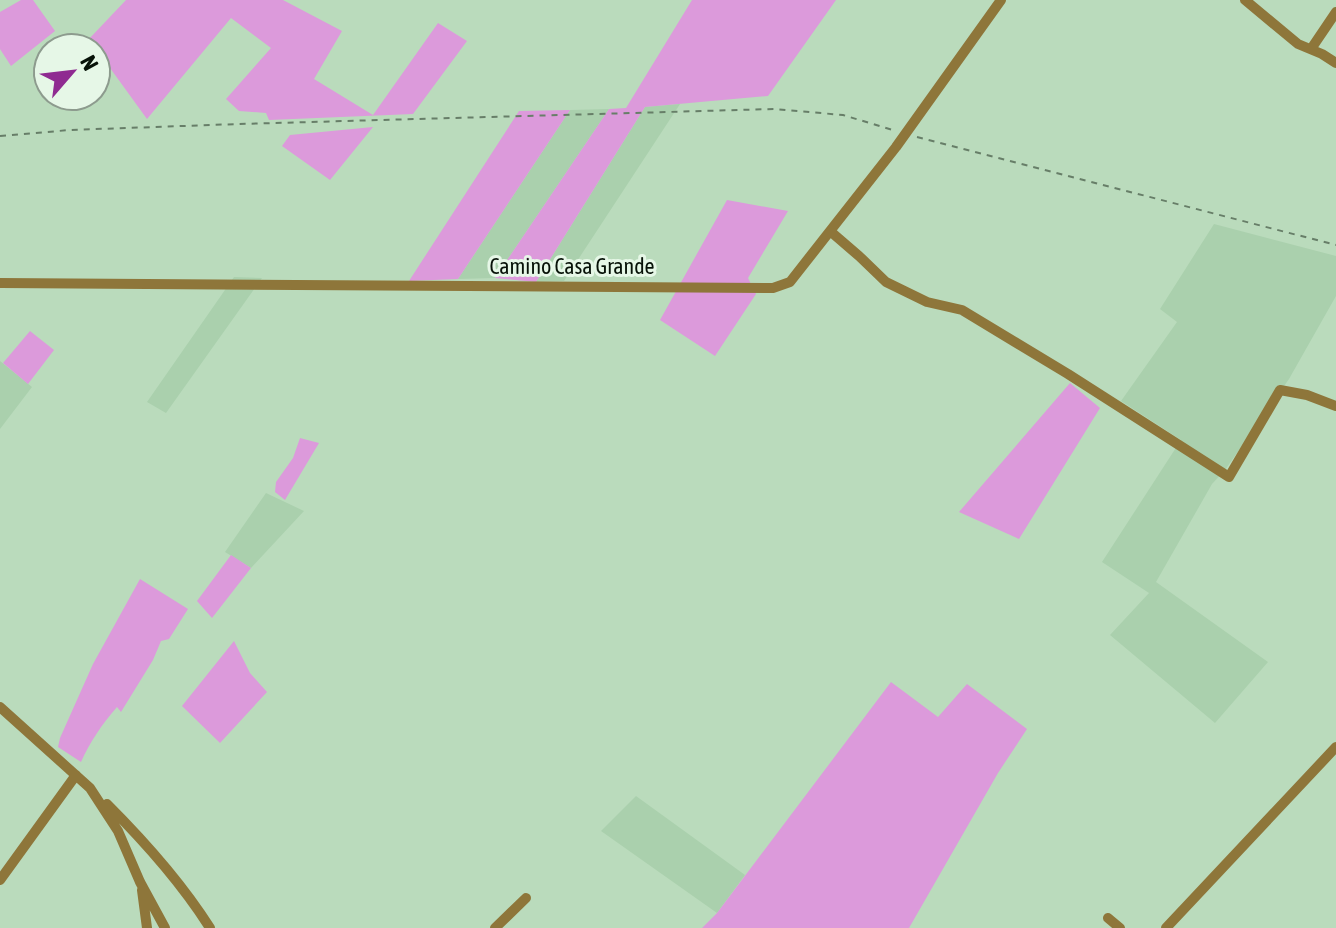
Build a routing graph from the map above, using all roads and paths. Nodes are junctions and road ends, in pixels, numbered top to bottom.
1 (1001, 0) edge
2 (1245, 0) edge
3 (1336, 12) edge
4 (1311, 49) junction
5 (1336, 63) edge
6 (905, 133) junction
7 (0, 136) edge
8 (830, 231) junction
9 (1336, 245) edge
10 (0, 283) edge
11 (1336, 406) edge
12 (0, 707) edge
13 (1336, 747) edge
14 (76, 775) junction
15 (90, 788) junction
16 (0, 880) edge
17 (140, 882) junction
18 (526, 898) dead end
19 (1108, 918) dead end
20 (147, 928) edge
21 (165, 928) edge
22 (210, 928) edge
23 (495, 928) edge
24 (1120, 928) edge
25 (1166, 928) edge

1 - 6 street, Camino Casa Grande
2 - 4 street
3 - 4 street
4 - 5 street
6 - 7 path
6 - 8 street, Camino Casa Grande
6 - 9 path
8 - 10 street, Camino Casa Grande
8 - 11 street
12 - 14 street
13 - 25 street
14 - 15 street
14 - 16 street
15 - 17 street
15 - 22 street
17 - 20 street
17 - 21 street
18 - 23 street
19 - 24 street

